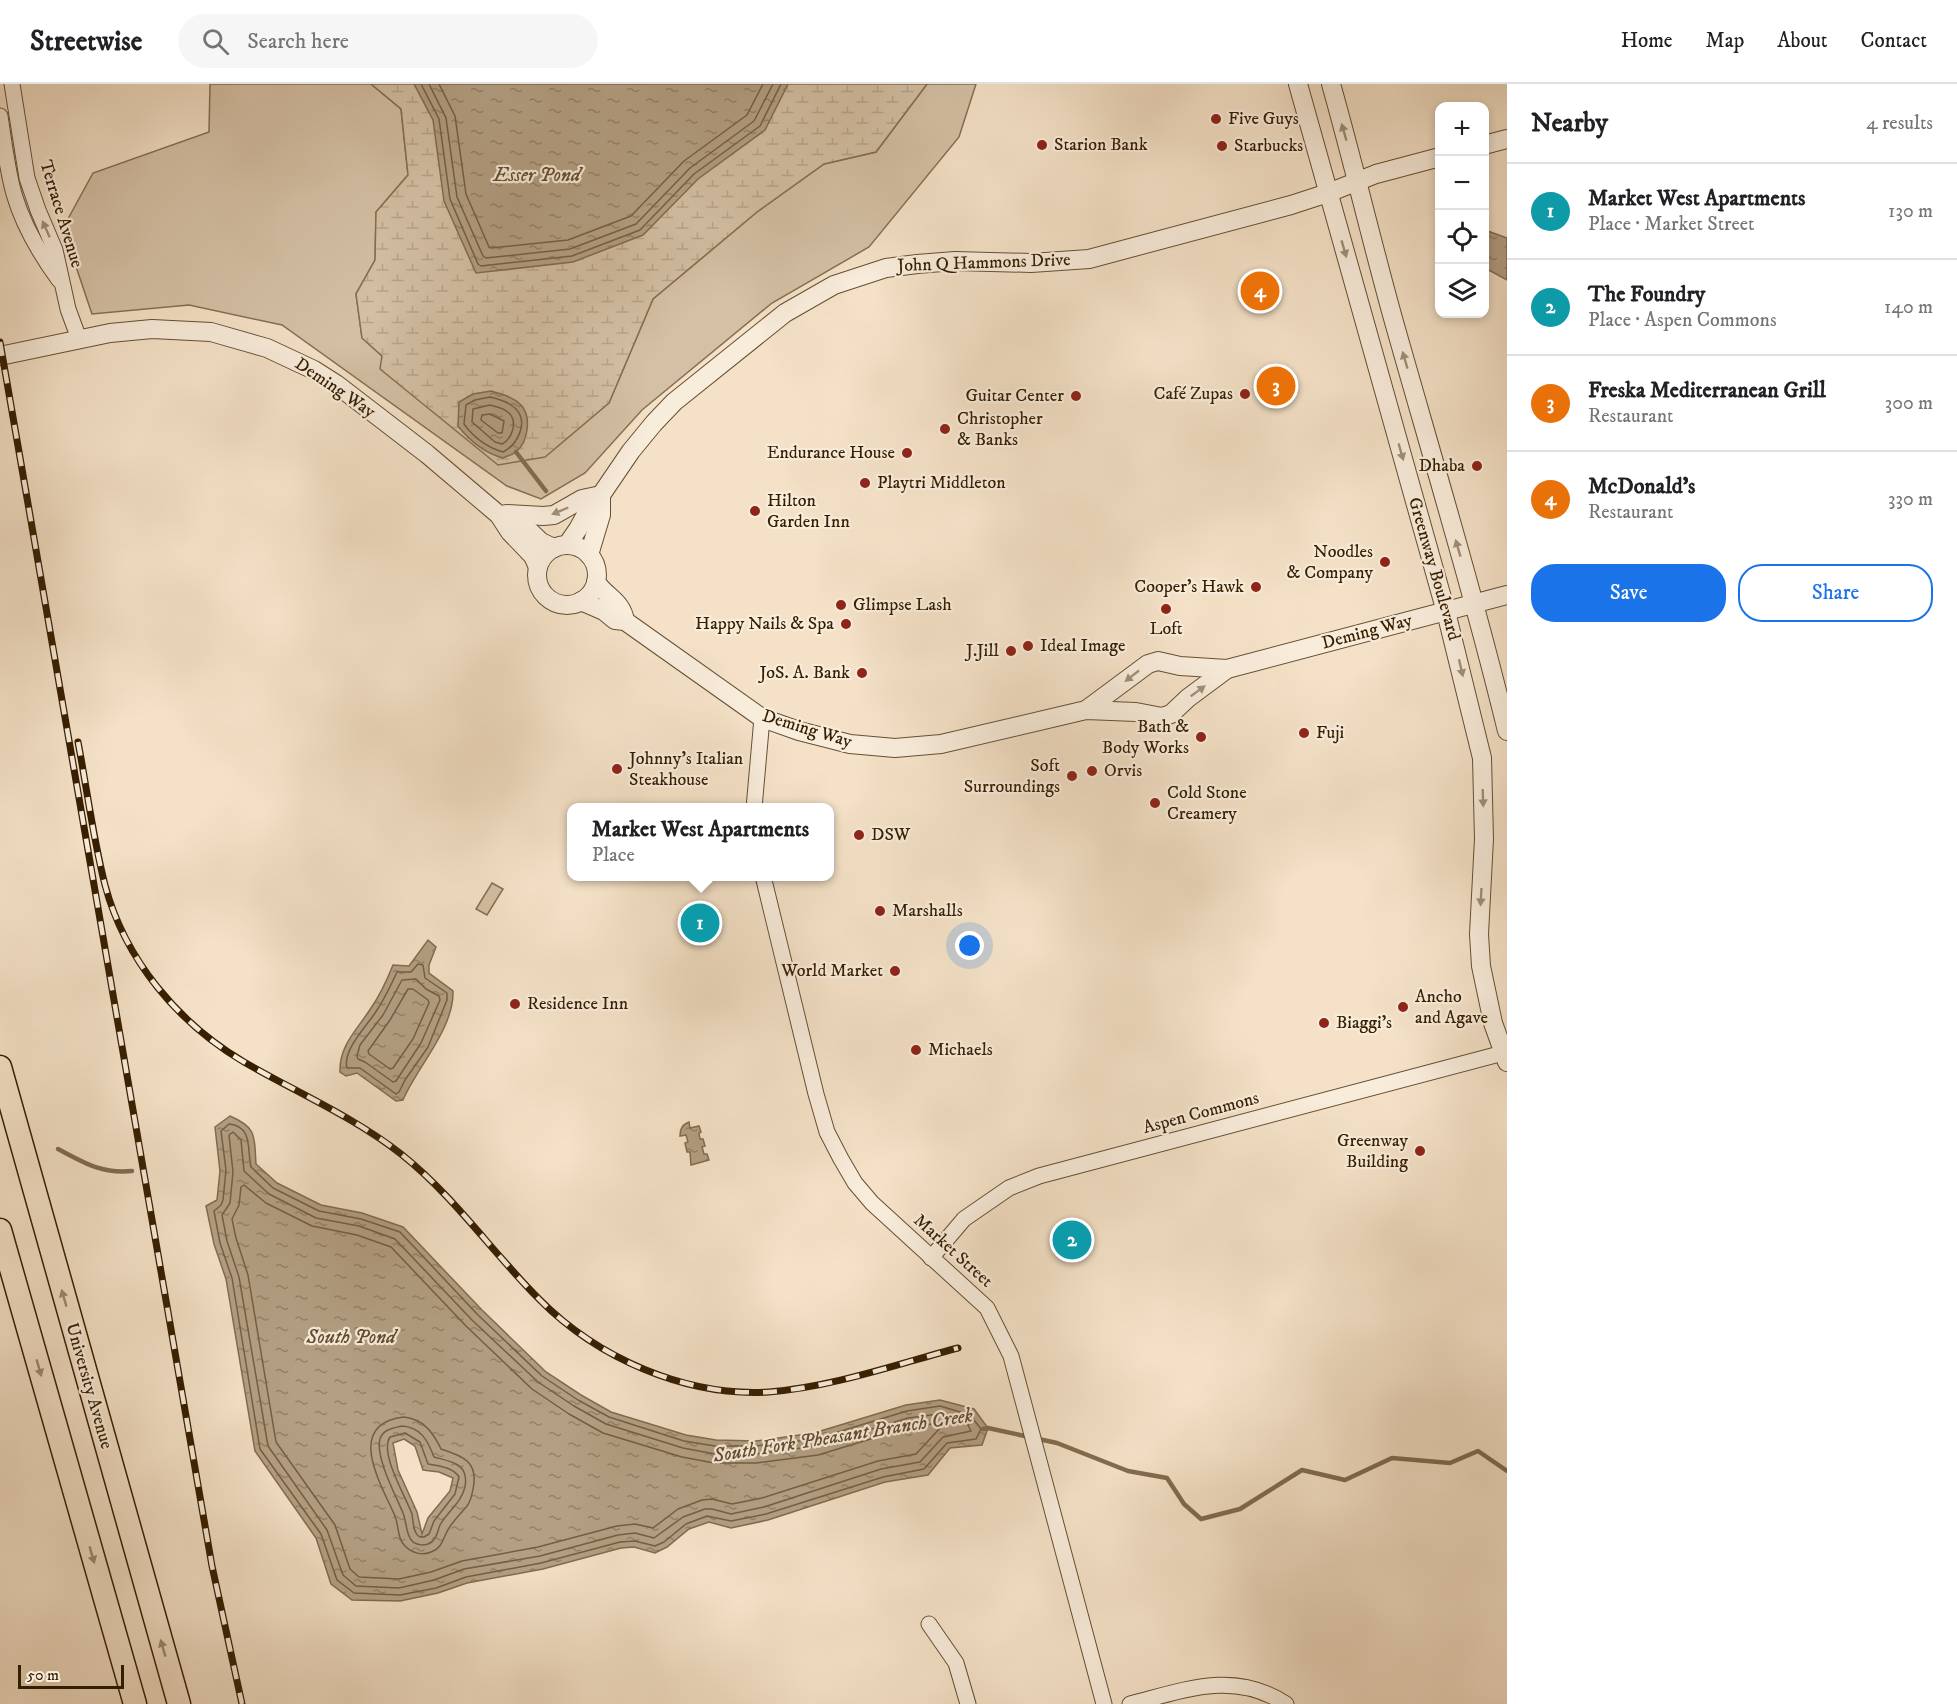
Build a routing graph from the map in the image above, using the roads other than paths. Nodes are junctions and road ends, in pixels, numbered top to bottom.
1 (12, 84) edge
2 (1298, 84) edge
3 (1331, 84) edge
4 (0, 116) edge
5 (1507, 139) edge
6 (1489, 144) edge
7 (1435, 158) edge
8 (1357, 181) junction
9 (1328, 193) junction
10 (62, 285) junction
11 (79, 339) junction
12 (0, 356) edge
13 (601, 495) junction
14 (499, 514) junction
15 (561, 547) junction
16 (589, 555) junction
17 (538, 567) junction
18 (596, 582) junction
19 (1507, 595) edge
20 (581, 601) junction
21 (1473, 604) junction
22 (1446, 612) junction
23 (625, 621) junction
24 (1227, 669) junction
25 (1086, 710) junction
26 (762, 718) junction
27 (1507, 731) edge
28 (754, 803) edge
29 (764, 881) edge
30 (1506, 1056) edge
31 (0, 1067) edge
32 (0, 1230) edge
33 (930, 1258) junction
34 (929, 1624) dead end
35 (135, 1704) edge
36 (179, 1704) edge
37 (968, 1704) edge
38 (1104, 1704) edge
39 (1130, 1704) edge
40 (1286, 1704) edge

10 -> 1 street, Terrace Avenue
2 - 9 street, Greenway Boulevard
8 -> 3 street, Greenway Boulevard
4 - 10 street, Terrace Avenue
5 - 6 street
7 - 8 street, John Q Hammons Drive
8 - 9 street, John Q Hammons Drive
21 -> 8 street, Greenway Boulevard
9 - 13 street, John Q Hammons Drive
9 -> 22 street, Greenway Boulevard
10 - 11 street, Terrace Avenue
11 - 12 street, Deming Way
11 - 14 street, Deming Way
13 -> 14 street
13 - 15 street, John Q Hammons Drive
13 - 16 street, John Q Hammons Drive
14 - 15 street, Deming Way
14 - 17 street, Deming Way
15 - 16 street
15 - 17 street
16 - 18 street
17 - 20 street
18 - 20 street
18 - 23 street, Deming Way
19 - 21 street, Deming Way
20 - 23 street, Deming Way
21 - 22 street, Deming Way
21 - 27 street, Greenway Boulevard
22 - 24 street, Deming Way
22 -> 30 street, Greenway Boulevard
23 - 26 street, Deming Way
24 -> 25 street, Deming Way
25 -> 24 street, Deming Way
25 - 26 street, Deming Way
26 - 28 street
29 - 33 street, Market Street
30 - 33 street, Aspen Commons
36 -> 31 main road, University Avenue
32 -> 35 main road
33 - 38 street, Market Street
34 - 37 street
39 - 40 street

